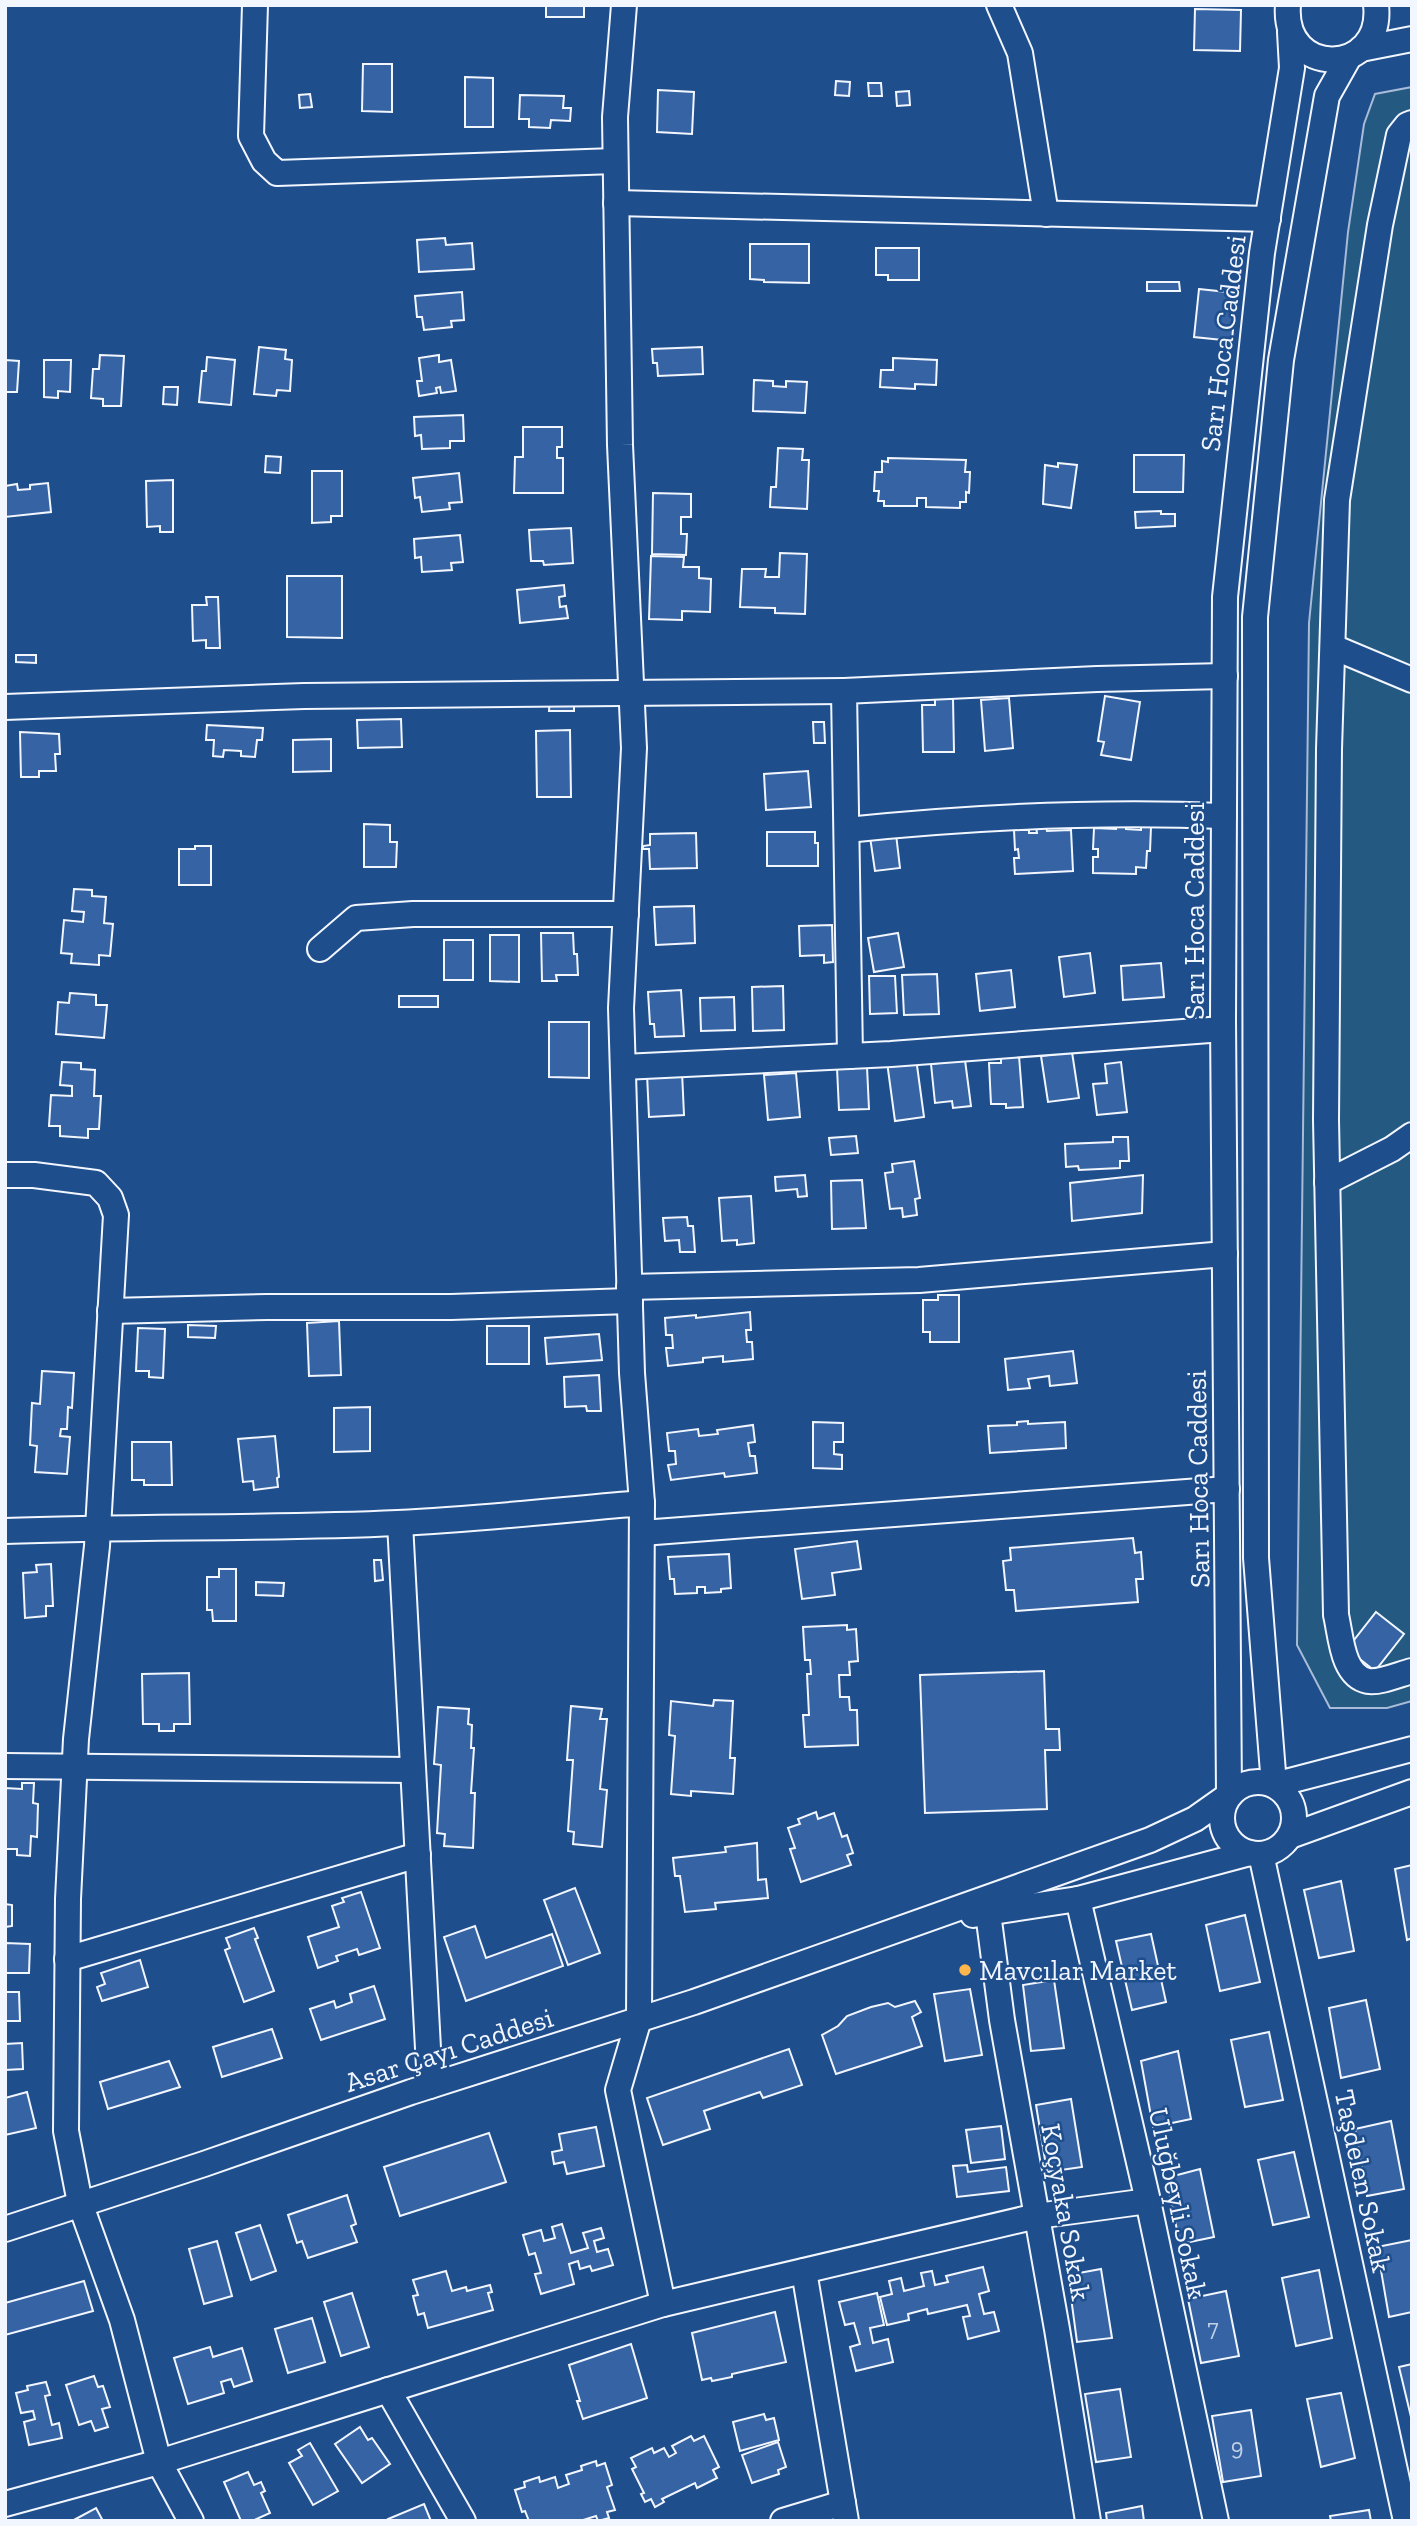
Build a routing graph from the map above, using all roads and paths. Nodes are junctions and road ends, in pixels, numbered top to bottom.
1 (255, 5) edge
2 (624, 5) edge
3 (999, 5) edge
4 (1288, 5) edge
5 (1376, 5) edge
6 (1290, 32) junction
7 (1412, 39) edge
8 (1355, 53) junction
9 (1412, 123) edge
10 (615, 160) junction
11 (616, 203) junction
12 (1046, 214) junction
13 (1268, 219) junction
14 (1333, 647) junction
15 (1225, 676) junction
16 (1412, 680) edge
17 (844, 691) junction
18 (632, 693) junction
19 (5, 707) edge
20 (1224, 816) junction
21 (847, 830) junction
22 (626, 914) junction
23 (320, 949) dead end
24 (1223, 1029) junction
25 (850, 1056) junction
26 (623, 1067) junction
27 (1412, 1136) edge
28 (5, 1175) edge
29 (1327, 1182) junction
30 (1225, 1254) junction
31 (630, 1294) junction
32 (110, 1311) junction
33 (1227, 1489) junction
34 (642, 1503) junction
35 (400, 1523) junction
36 (97, 1528) junction
37 (5, 1531) edge
38 (642, 1533) junction
39 (1412, 1671) edge
40 (1412, 1749) edge
41 (5, 1766) edge
42 (75, 1768) junction
43 (413, 1770) junction
44 (1274, 1785) junction
45 (1412, 1792) edge
46 (1230, 1796) junction
47 (1290, 1836) junction
48 (1256, 1853) junction
49 (418, 1856) junction
50 (1078, 1899) junction
51 (988, 1913) junction
52 (910, 1925) junction
53 (68, 1959) junction
54 (639, 2019) junction
55 (430, 2086) junction
56 (1148, 2201) junction
57 (80, 2203) junction
58 (1037, 2216) junction
59 (5, 2229) edge
60 (804, 2271) junction
61 (663, 2304) junction
62 (388, 2390) junction
63 (159, 2462) junction
64 (5, 2504) edge
65 (844, 2512) edge
66 (191, 2521) edge
67 (463, 2521) edge
68 (783, 2521) edge
69 (1088, 2521) edge
70 (1216, 2521) edge
71 (1406, 2521) edge

1 - 10 street
2 - 10 street
3 - 12 street
4 - 6 street, Sarı Hoca Caddesi
5 - 8 street, Sarı Hoca Caddesi
6 - 8 street
6 - 13 street, Sarı Hoca Caddesi
7 - 8 street
8 - 44 street, Sarı Hoca Caddesi
9 - 14 street
10 - 11 street
11 - 12 street
11 - 18 street
12 - 13 street
13 - 15 street, Sarı Hoca Caddesi
14 - 16 street
14 - 29 street
15 - 17 street
15 - 20 street, Sarı Hoca Caddesi
17 - 18 street
17 - 21 street
18 - 19 street
18 - 22 street
20 - 21 street
20 - 24 street, Sarı Hoca Caddesi
21 - 25 street
22 - 23 street
22 - 26 street
24 - 25 street
24 - 30 street, Sarı Hoca Caddesi
25 - 26 street
26 - 31 street
27 - 29 street
28 - 32 street
29 - 39 street
30 - 31 street
30 - 33 street, Sarı Hoca Caddesi
31 - 32 street
31 - 34 street
32 - 36 street
33 - 38 street
33 - 46 street, Sarı Hoca Caddesi
34 - 35 street
34 - 38 street
35 - 36 street
35 - 43 street
36 - 37 street
36 - 42 street
38 - 54 street
40 - 44 street
41 - 42 street
42 - 43 street
42 - 53 street
43 - 49 street
44 - 46 street
44 - 47 street
45 - 47 street
46 - 48 street
46 - 52 street
47 - 48 street
48 - 50 street
48 - 71 street, Taşdelen Sokak
49 - 53 street
49 - 55 street
50 - 51 street
50 - 56 street, Uluğbeyli Sokak
51 - 52 street
51 - 58 street, Koçyaka Sokak
52 - 54 street, Asar Çayı Caddesi
53 - 57 street
54 - 55 street, Asar Çayı Caddesi
54 - 61 street
55 - 57 street, Asar Çayı Caddesi
56 - 58 street
56 - 70 street, Uluğbeyli Sokak
57 - 59 street, Asar Çayı Caddesi
57 - 63 street
58 - 60 street
58 - 69 street, Koçyaka Sokak
60 - 61 street
60 - 65 street
61 - 62 street
62 - 63 street
62 - 67 street
63 - 64 street
63 - 66 street
65 - 68 street

